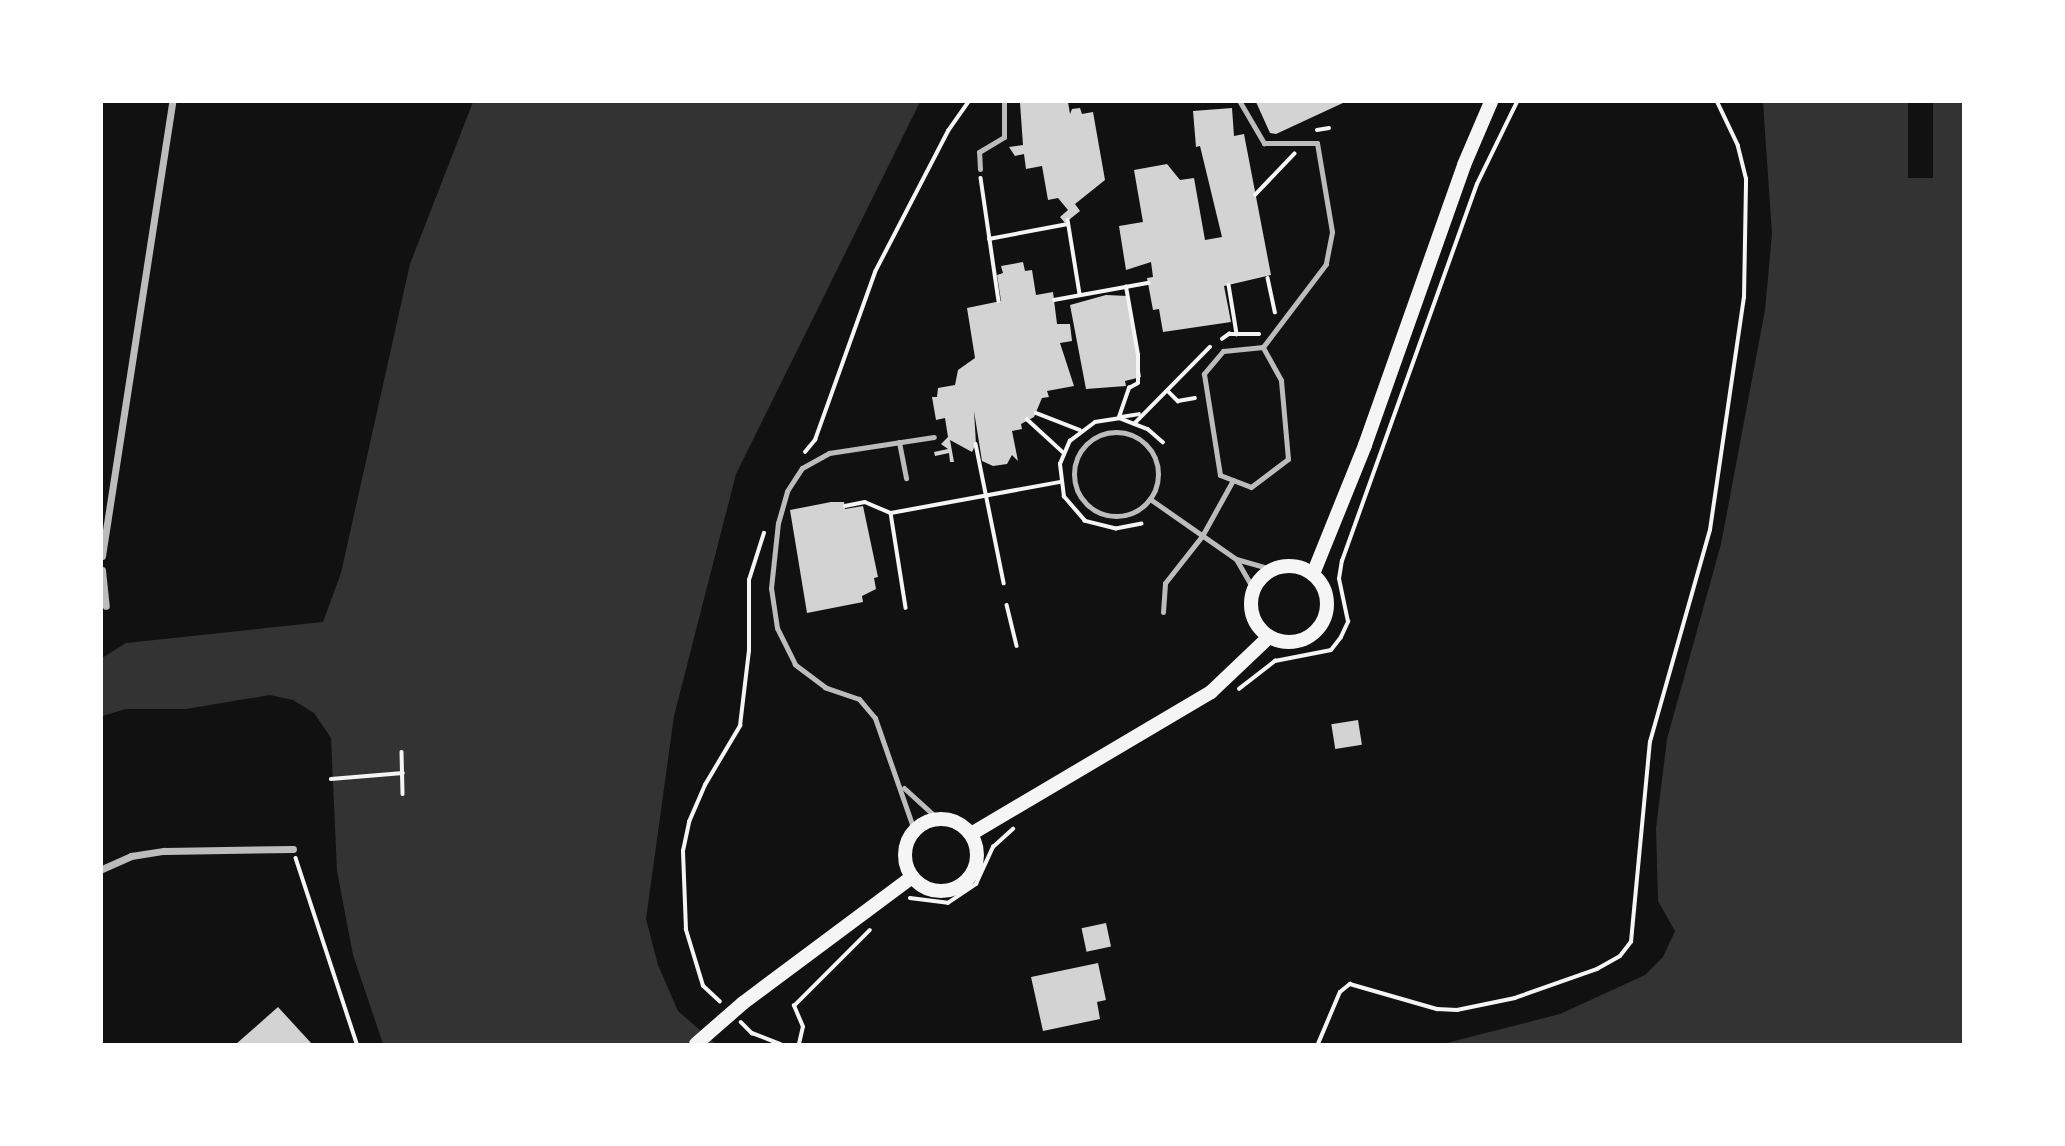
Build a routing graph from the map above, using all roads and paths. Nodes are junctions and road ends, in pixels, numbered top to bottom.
1 (172, 102) edge
2 (968, 102) edge
3 (1004, 102) edge
4 (1240, 102) edge
5 (1491, 102) edge
6 (1517, 102) edge
7 (1717, 102) edge
8 (1329, 128) dead end
9 (1294, 145) junction
10 (980, 169) joint
11 (1255, 195) dead end
12 (989, 239) junction
13 (1148, 283) dead end
14 (1229, 285) dead end
15 (1126, 287) junction
16 (1080, 295) junction
17 (1054, 300) dead end
18 (999, 301) dead end
19 (1237, 334) dead end
20 (1263, 347) junction
21 (1169, 392) dead end
22 (1195, 398) dead end
23 (1036, 413) dead end
24 (1139, 414) dead end
25 (1119, 418) junction
26 (1027, 419) dead end
27 (1080, 431) junction
28 (934, 437) dead end
29 (899, 442) junction
30 (1163, 442) dead end
31 (976, 444) dead end
32 (1064, 453) junction
33 (799, 459) dead end
34 (906, 478) dead end
35 (1233, 480) junction
36 (1060, 482) junction
37 (986, 496) junction
38 (1150, 499) junction
39 (845, 506) dead end
40 (891, 513) junction
41 (1142, 524) dead end
42 (766, 529) dead end
43 (1202, 536) junction
44 (102, 556) edge
45 (1236, 559) junction
46 (1272, 569) junction
47 (102, 570) edge
48 (1312, 574) junction
49 (1004, 583) dead end
50 (1253, 589) junction
51 (1007, 605) dead end
52 (106, 606) dead end
53 (906, 608) dead end
54 (1163, 612) dead end
55 (1269, 637) junction
56 (1017, 646) dead end
57 (1232, 695) dead end
58 (402, 752) dead end
59 (403, 773) junction
60 (331, 779) dead end
61 (901, 785) junction
62 (403, 794) dead end
63 (937, 818) junction
64 (1022, 821) dead end
65 (914, 830) junction
66 (971, 834) junction
67 (293, 849) joint
68 (102, 869) edge
69 (912, 877) junction
70 (905, 897) dead end
71 (874, 926) dead end
72 (723, 1005) dead end
73 (733, 1014) dead end
74 (357, 1045) edge
75 (696, 1045) edge
76 (781, 1045) edge
77 (799, 1045) edge
78 (1318, 1045) edge

1 - 44 street
2 - 33 path
3 - 10 lane
4 - 9 lane
5 - 48 main road
6 - 57 path
7 - 78 path
8 - 9 path
9 - 11 path
9 - 20 lane
10 - 12 path
12 - 16 path
12 - 18 path
13 - 15 path
14 - 19 path
15 - 16 path
15 - 25 path
16 - 17 path
20 - 35 lane
20 - 35 lane
21 - 22 path
23 - 27 path
24 - 25 path
25 - 27 path
25 - 30 path
26 - 32 path
27 - 32 path
28 - 29 lane
29 - 34 lane
29 - 61 lane
31 - 37 path
32 - 36 path
35 - 43 lane
36 - 37 path
36 - 41 path
37 - 40 path
37 - 49 path
38 - 38 lane
38 - 43 lane
39 - 40 path
40 - 53 path
42 - 72 path
43 - 45 lane
43 - 54 lane
45 - 46 lane
45 - 50 lane
46 - 48 main road
46 - 50 main road
47 - 52 street
48 - 55 main road
50 - 55 main road
51 - 56 path
55 - 66 main road
58 - 59 path
59 - 60 path
59 - 62 path
61 - 63 lane
61 - 65 lane
63 - 65 main road
63 - 66 main road
64 - 70 path
65 - 69 main road
66 - 69 main road
67 - 68 street
67 - 74 path
69 - 75 main road
71 - 77 path
73 - 76 path

